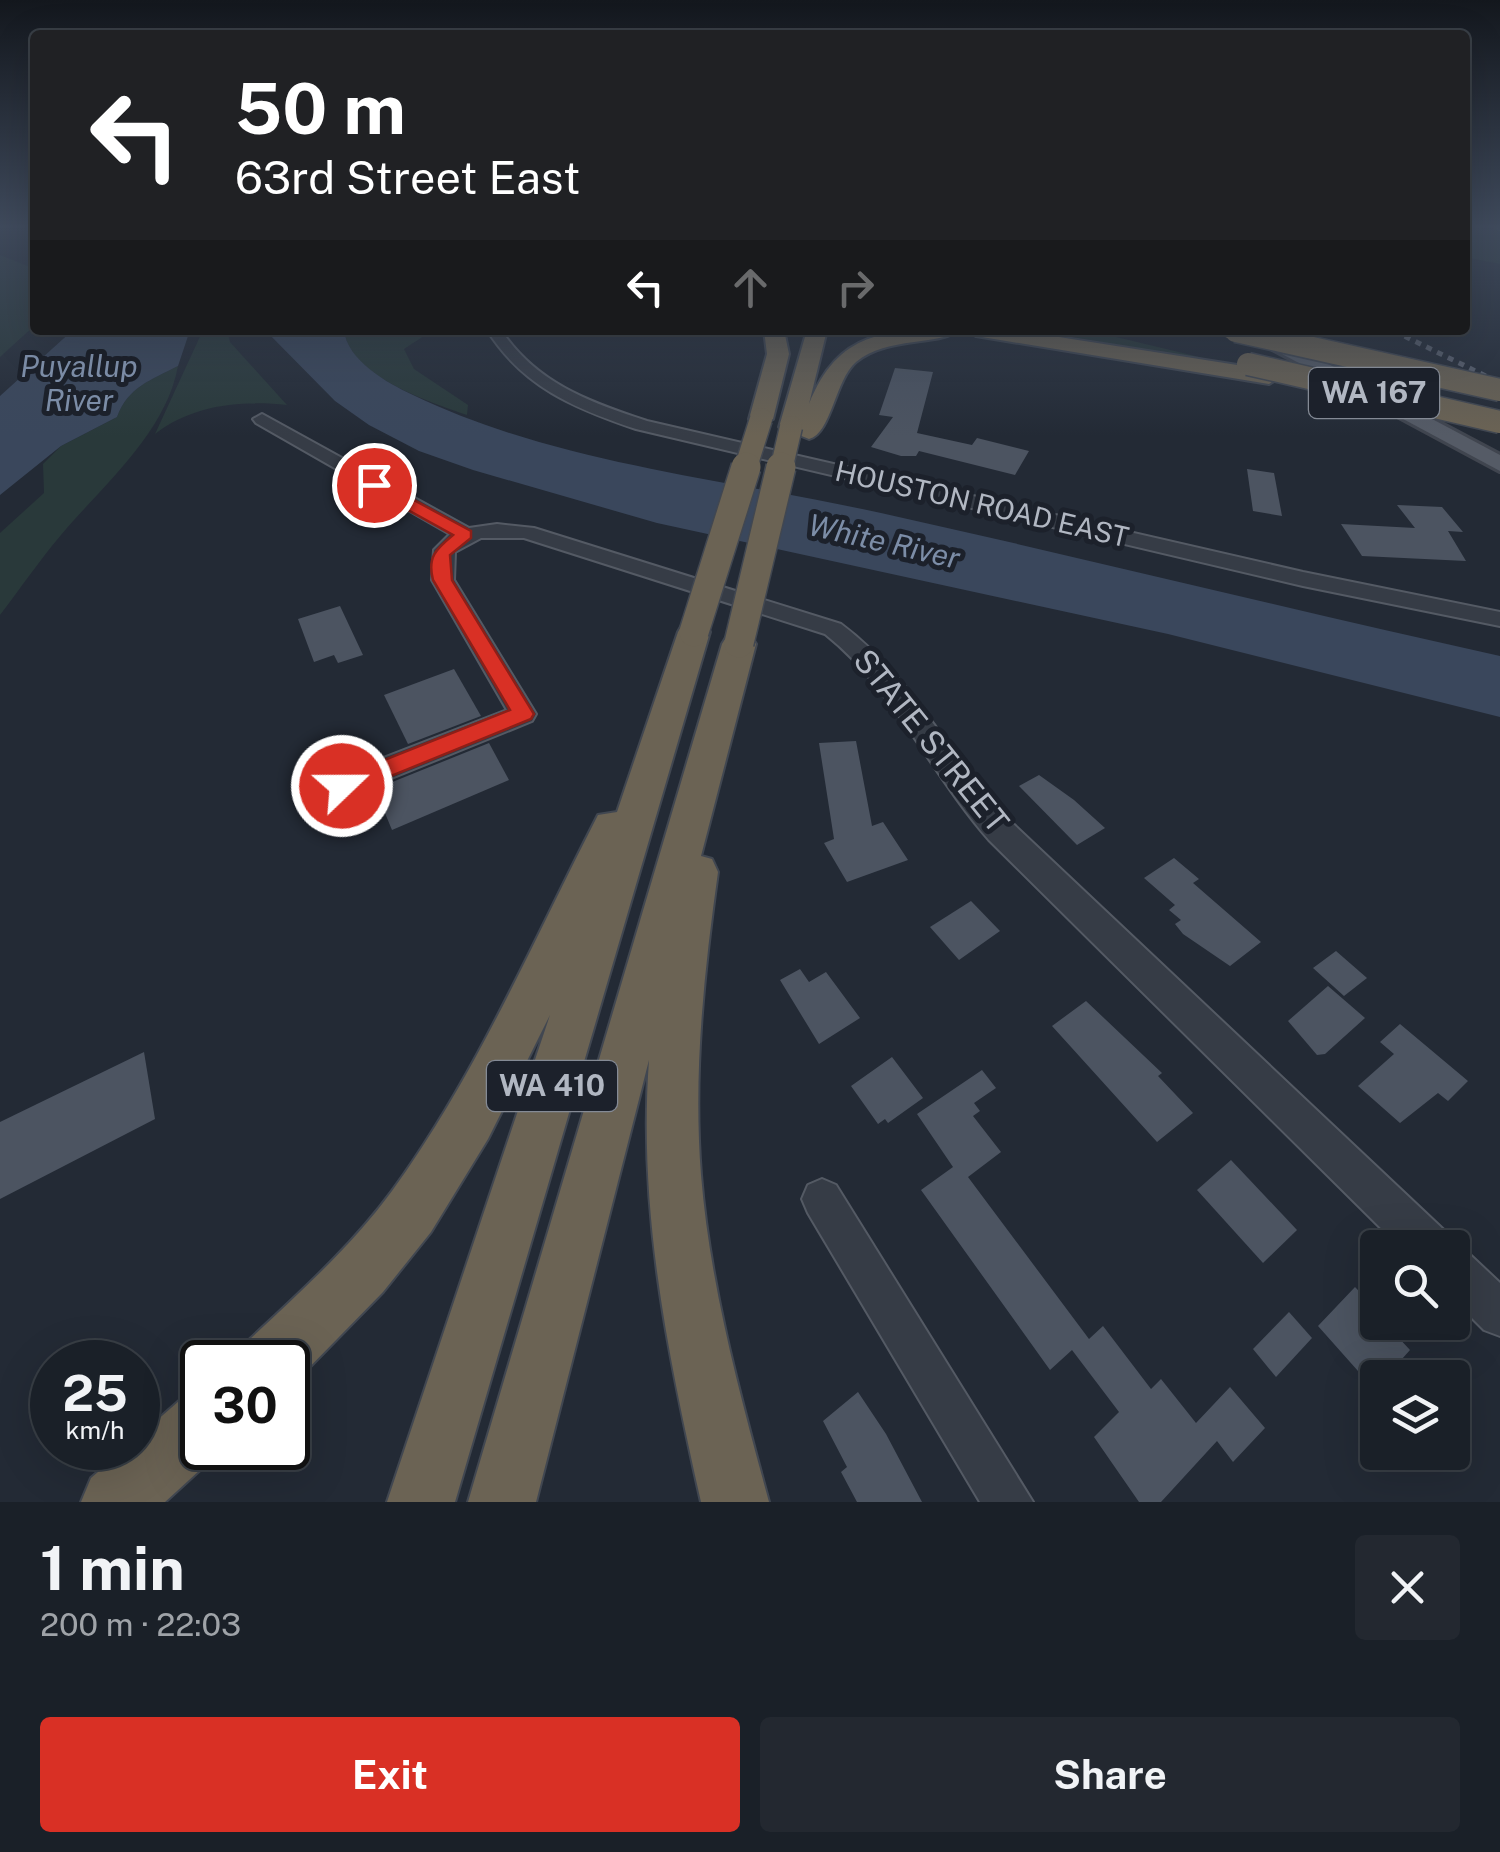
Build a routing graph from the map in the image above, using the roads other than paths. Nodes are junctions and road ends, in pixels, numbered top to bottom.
1 (497, 335) edge
2 (775, 335) edge
3 (816, 335) edge
4 (914, 335) edge
5 (1007, 335) edge
6 (1129, 335) edge
7 (1253, 335) edge
8 (1260, 335) edge
9 (1500, 390) edge
10 (262, 419) dead end
11 (1500, 425) edge
12 (800, 429) junction
13 (1500, 464) edge
14 (465, 534) junction
15 (1500, 619) edge
16 (688, 651) junction
17 (722, 717) junction
18 (342, 786) dead end
19 (822, 1199) dead end
20 (1413, 1230) edge
21 (1470, 1285) edge
22 (1500, 1314) edge
23 (293, 1340) edge
24 (180, 1444) edge
25 (114, 1502) edge
26 (420, 1502) edge
27 (502, 1502) edge
28 (735, 1502) edge
29 (1008, 1502) edge

1 - 15 street, HOUSTON ROAD EAST
2 - 16 highway, WA 410, bridge
3 - 12 highway
4 - 12 highway
5 - 11 highway, bridge
6 - 11 highway, WA 167, bridge
7 - 9 highway, WA 167, bridge
8 - 13 main road
10 - 14 street
12 - 17 highway, WA 410, bridge
14 - 18 street
14 - 20 street, STATE STREET
16 - 23 highway
16 - 26 highway, WA 410
17 - 27 highway, WA 410
17 - 28 highway
19 - 29 street
21 - 22 street
24 - 25 highway

